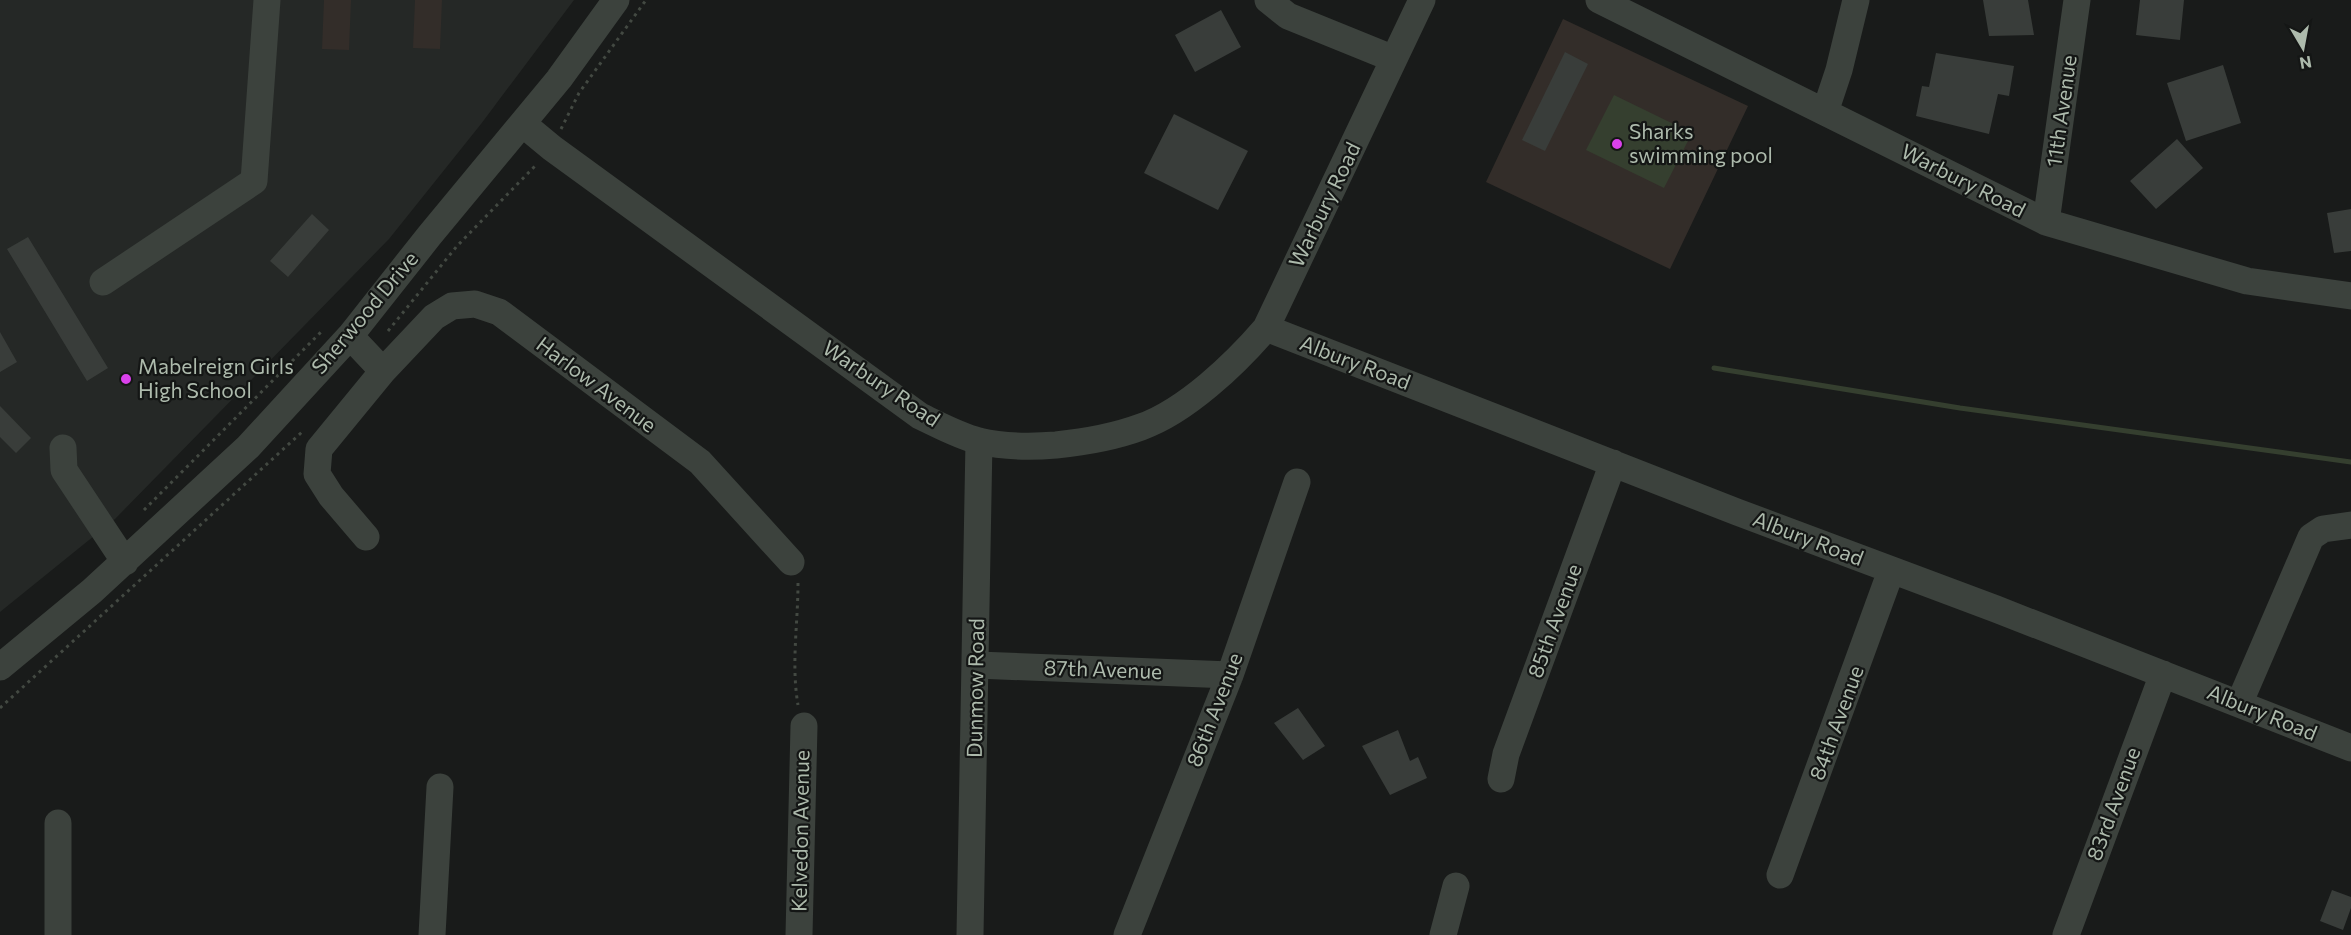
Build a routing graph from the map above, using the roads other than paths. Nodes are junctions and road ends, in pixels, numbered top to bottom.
1 (267, 0) edge
2 (616, 0) edge
3 (1268, 0) edge
4 (1422, 0) edge
5 (1599, 0) edge
6 (1856, 0) edge
7 (2077, 0) edge
8 (1394, 59) junction
9 (1825, 112) junction
10 (523, 124) junction
11 (2046, 222) junction
12 (103, 282) dead end
13 (2351, 296) edge
14 (1266, 328) junction
15 (339, 331) junction
16 (383, 370) junction
17 (979, 441) junction
18 (63, 448) dead end
19 (1613, 463) junction
20 (1297, 482) dead end
21 (2351, 525) edge
22 (366, 537) dead end
23 (125, 562) junction
24 (791, 562) road end
25 (1891, 571) junction
26 (976, 664) junction
27 (0, 667) edge
28 (2163, 674) junction
29 (1230, 675) junction
30 (2239, 704) junction
31 (804, 726) road end
32 (2351, 748) edge
33 (1502, 779) dead end
34 (440, 787) dead end
35 (58, 823) dead end
36 (1780, 875) dead end
37 (1456, 886) dead end
38 (58, 935) edge
39 (432, 935) edge
40 (799, 935) edge
41 (970, 935) edge
42 (1127, 935) edge
43 (1443, 935) edge
44 (2066, 935) edge

1 - 12 street
2 - 10 street, Sherwood Drive
3 - 8 street
4 - 8 street, Warbury Road
5 - 9 street, Warbury Road
6 - 9 street
7 - 11 street, 11th Avenue
8 - 14 street, Warbury Road
9 - 11 street, Warbury Road
10 - 15 street, Sherwood Drive
10 - 17 street, Warbury Road
11 - 13 street, Warbury Road
14 - 17 street, Warbury Road
14 - 19 street, Albury Road
15 - 16 street
15 - 23 street, Sherwood Drive
16 - 22 street, Harlow Avenue
16 - 24 street, Harlow Avenue
17 - 26 street, Dunmow Road
18 - 23 street
19 - 25 street, Albury Road
19 - 33 street, 85th Avenue
20 - 29 street, 86th Avenue
21 - 30 street
23 - 27 street, Sherwood Drive
25 - 28 street, Albury Road
25 - 36 street, 84th Avenue
26 - 29 street, 87th Avenue
26 - 41 street, Dunmow Road
28 - 30 street, Albury Road
28 - 44 street, 83rd Avenue
29 - 42 street, 86th Avenue
30 - 32 street, Albury Road
31 - 40 street, Kelvedon Avenue
34 - 39 street
35 - 38 street
37 - 43 street

